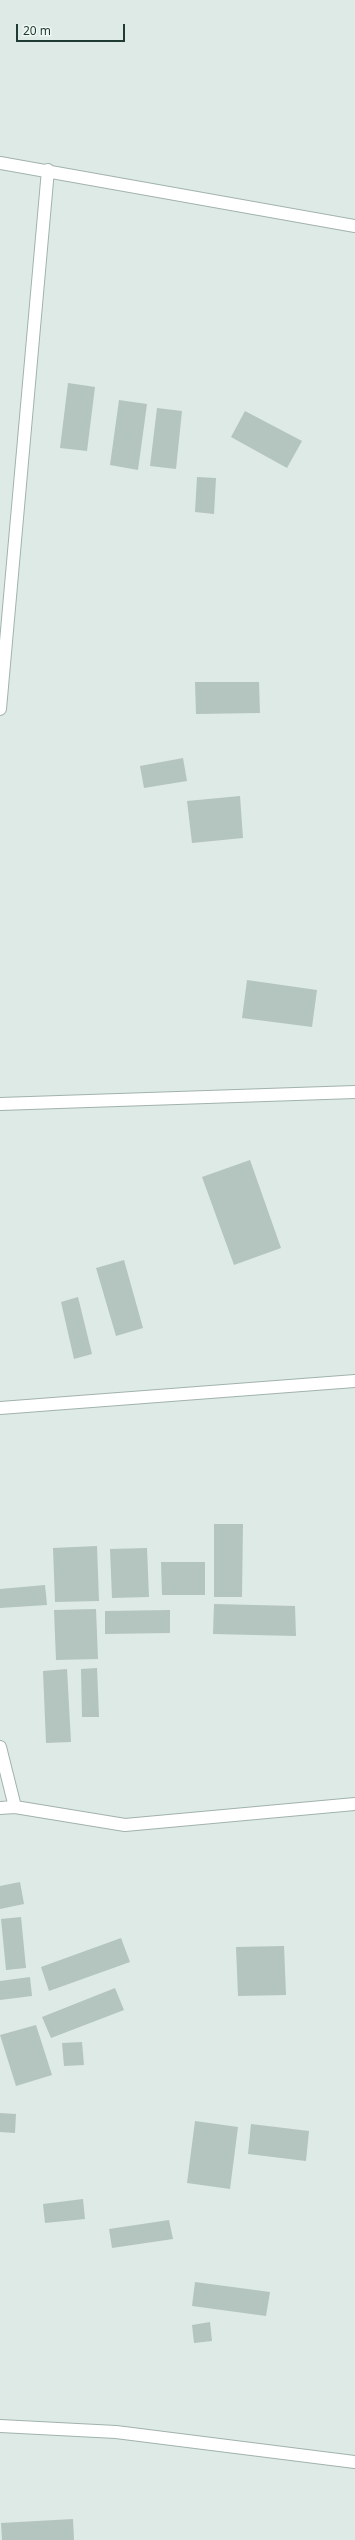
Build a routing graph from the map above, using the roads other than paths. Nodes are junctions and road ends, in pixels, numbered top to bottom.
1 (0, 163) edge
2 (48, 170) junction
3 (355, 226) edge
4 (0, 710) edge
5 (355, 1092) edge
6 (0, 1104) edge
7 (355, 1381) edge
8 (0, 1408) edge
9 (0, 1747) edge
10 (355, 1804) edge
11 (15, 1807) junction
12 (0, 1808) edge
13 (0, 2426) edge
14 (355, 2462) edge

1 - 2 street
2 - 3 street
2 - 4 street
5 - 6 street
7 - 8 street
9 - 11 street
10 - 11 street
11 - 12 street
13 - 14 street

